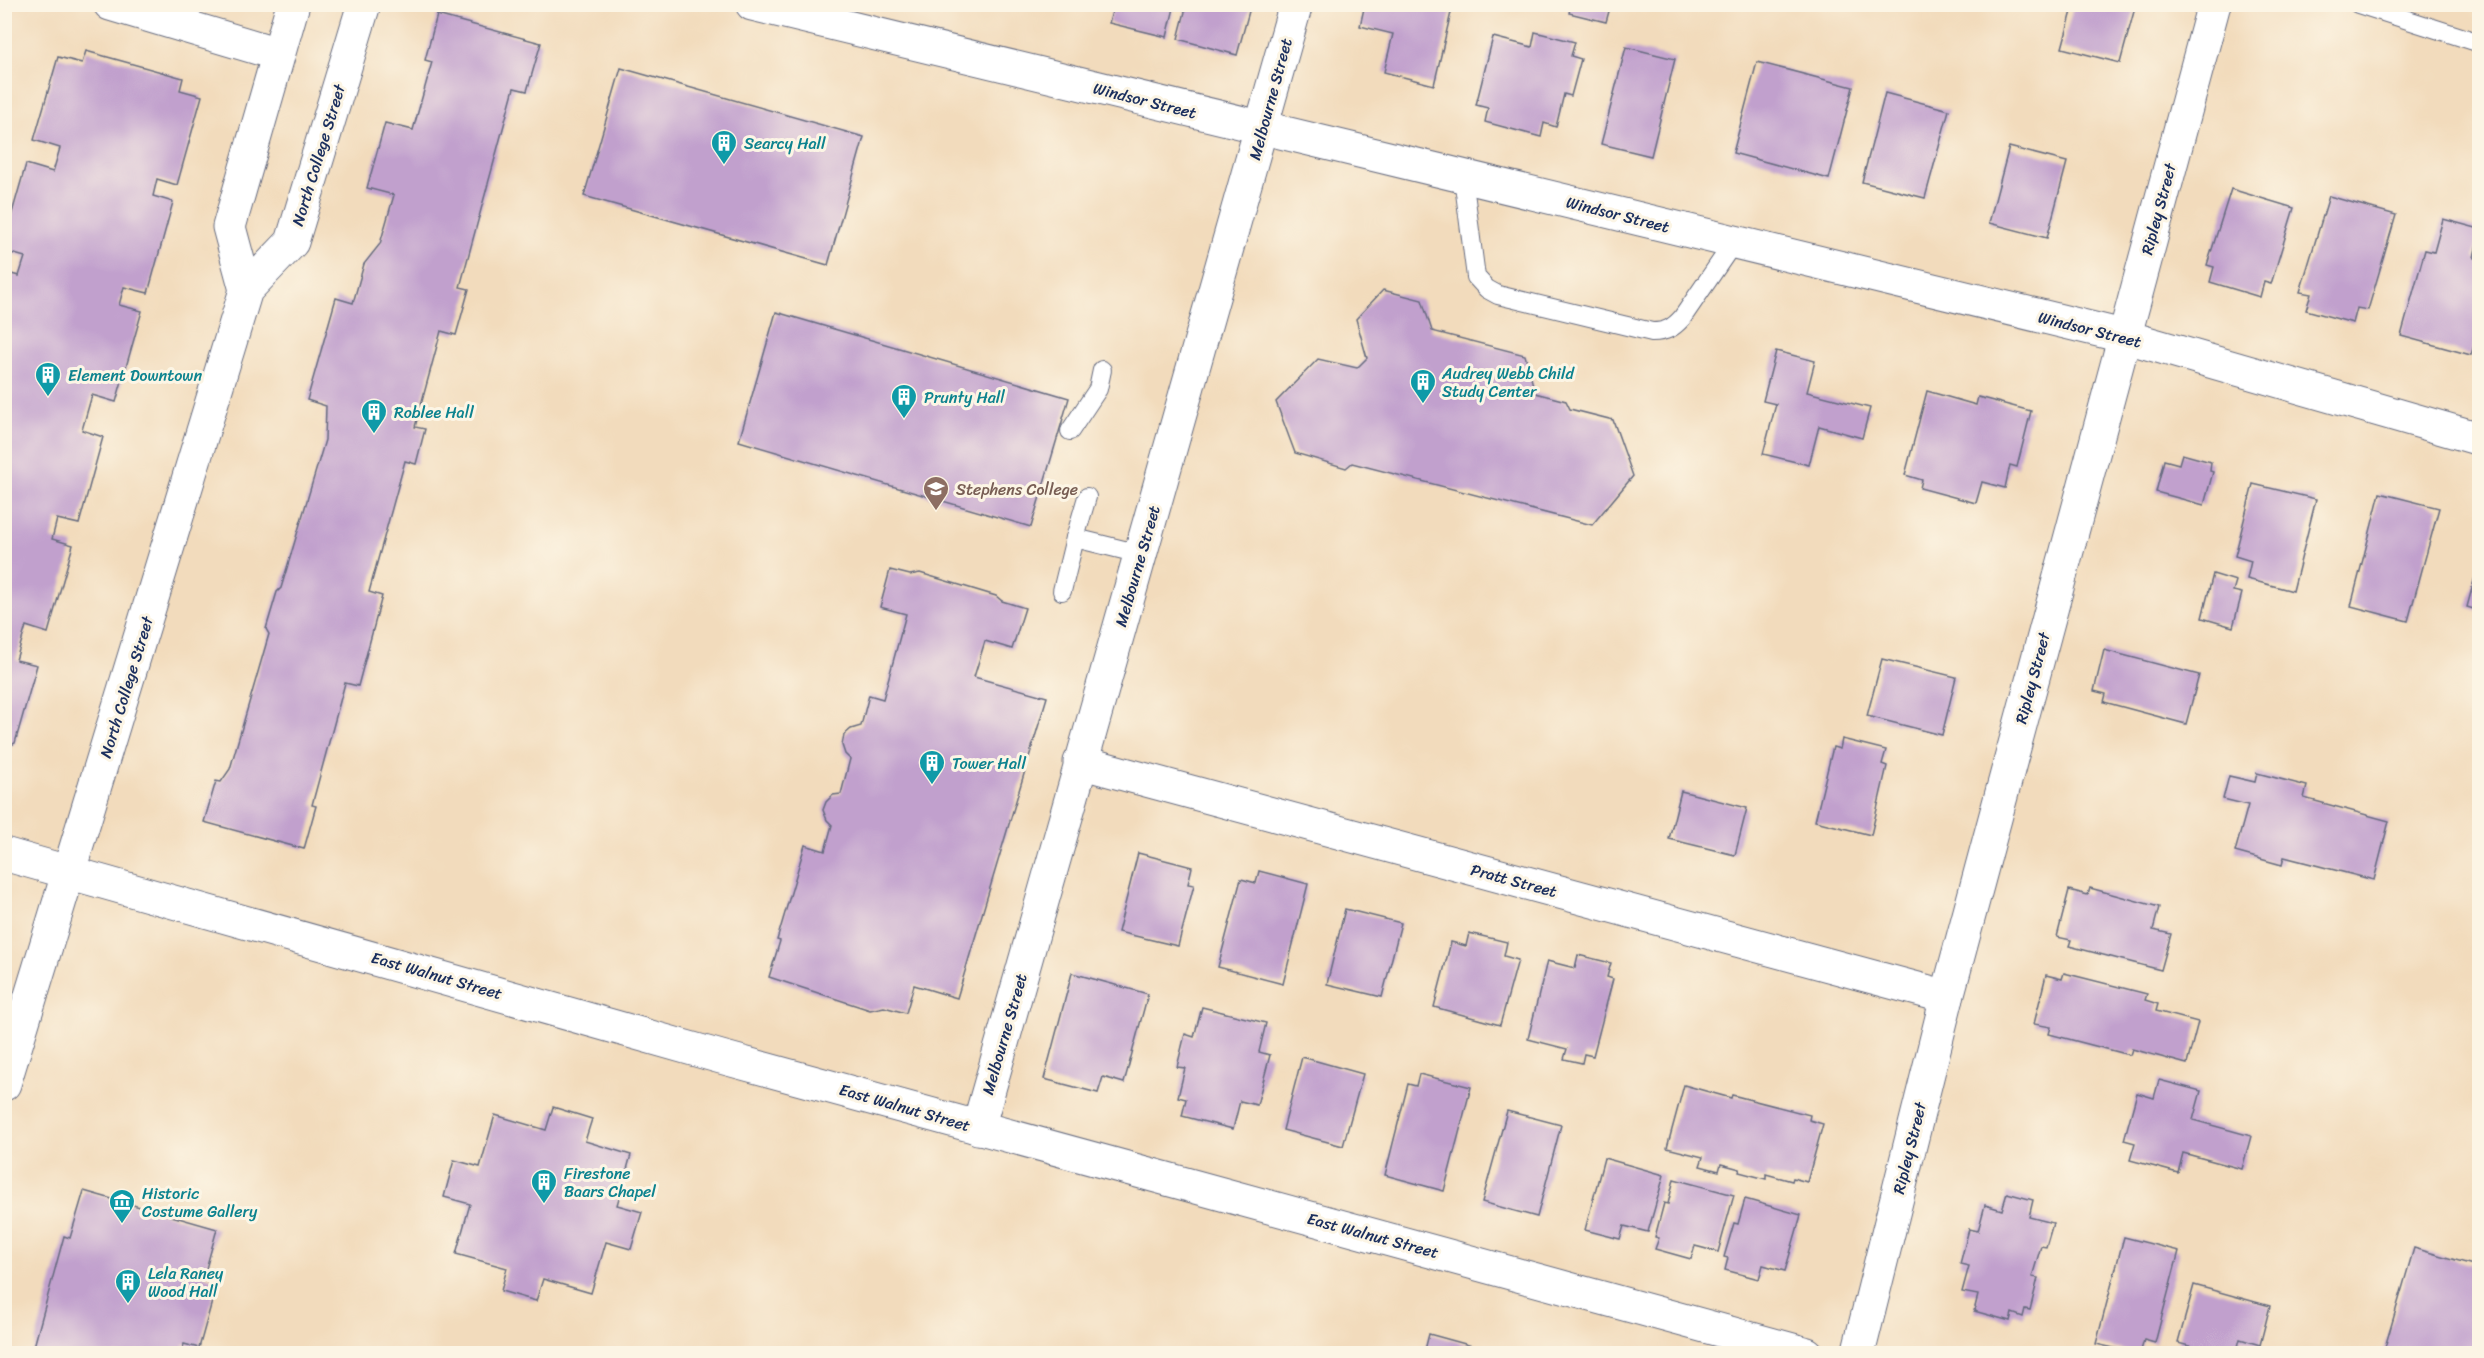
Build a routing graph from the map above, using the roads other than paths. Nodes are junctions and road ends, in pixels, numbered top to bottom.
1 (110, 4) edge
2 (293, 4) edge
3 (364, 4) edge
4 (752, 4) edge
5 (1296, 4) edge
6 (2214, 4) edge
7 (2358, 4) edge
8 (2480, 43) edge
9 (278, 54) junction
10 (1262, 129) junction
11 (1463, 177) junction
12 (1734, 242) junction
13 (246, 290) junction
14 (2123, 336) junction
15 (1102, 370) dead end
16 (1070, 431) dead end
17 (2480, 440) edge
18 (1087, 497) dead end
19 (1075, 537) junction
20 (1140, 554) junction
21 (1062, 591) dead end
22 (1080, 762) junction
23 (4, 854) edge
24 (70, 871) junction
25 (1947, 998) junction
26 (4, 1084) edge
27 (978, 1128) junction
28 (1807, 1353) edge
29 (1858, 1353) edge

1 - 9 street
2 - 9 street
3 - 13 street, North College Street
4 - 10 street, Windsor Street
5 - 10 street, Melbourne Street
6 - 14 street, Ripley Street
7 - 8 lane
9 - 13 street
10 - 11 street, Windsor Street
10 - 20 street, Melbourne Street
11 - 12 street, Windsor Street
11 - 12 lane
12 - 14 street, Windsor Street
13 - 24 street, North College Street
14 - 17 street, Windsor Street
14 - 25 street, Ripley Street
15 - 16 lane
18 - 19 lane
19 - 20 lane
19 - 21 lane
20 - 22 street, Melbourne Street
22 - 25 street, Pratt Street
22 - 27 street, Melbourne Street
23 - 24 street, East Walnut Street
24 - 26 street, North College Street
24 - 27 street, East Walnut Street
25 - 29 street, Ripley Street
27 - 28 street, East Walnut Street

